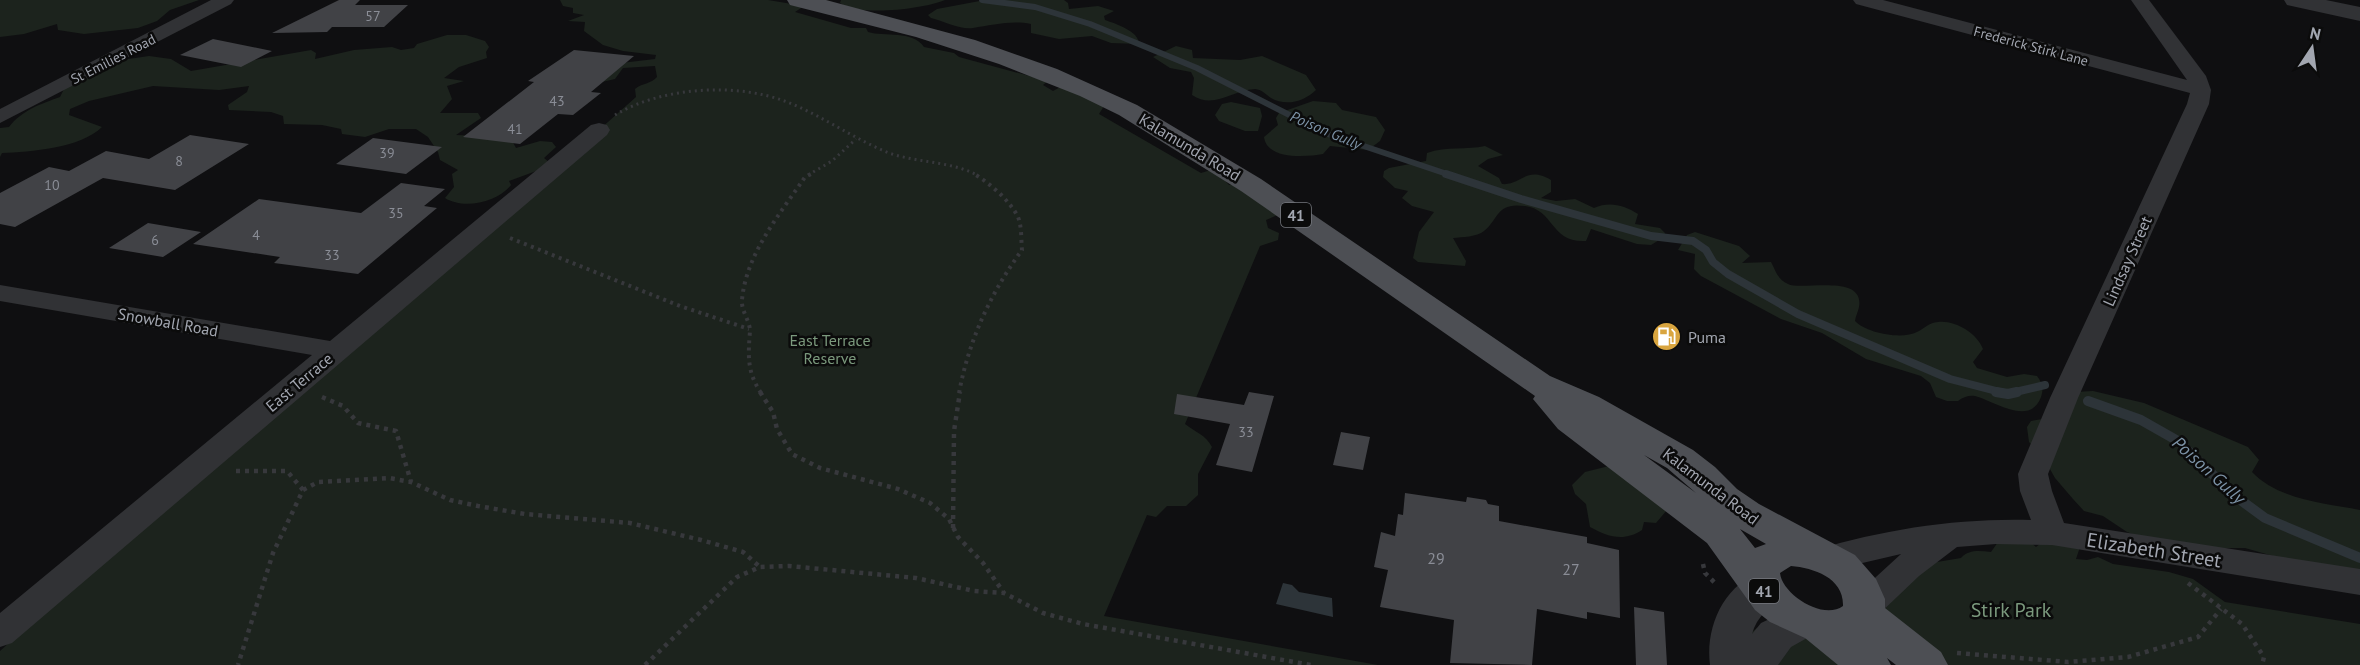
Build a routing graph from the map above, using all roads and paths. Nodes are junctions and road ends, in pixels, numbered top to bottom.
1 (225, 0) edge
2 (798, 0) edge
3 (1862, 0) edge
4 (2140, 0) edge
5 (2295, 0) edge
6 (2360, 14) edge
7 (2201, 90) junction
8 (0, 117) edge
9 (599, 130) joint
10 (856, 139) junction
11 (484, 226) junction
12 (0, 293) edge
13 (750, 329) junction
14 (336, 351) junction
15 (1538, 384) junction
16 (291, 389) junction
17 (200, 465) junction
18 (411, 482) junction
19 (303, 490) junction
20 (953, 528) junction
21 (2052, 533) junction
22 (1948, 537) junction
23 (1824, 557) junction
24 (760, 567) junction
25 (2182, 578) dead end
26 (2360, 582) edge
27 (1761, 585) junction
28 (1004, 593) junction
29 (2221, 609) junction
30 (1864, 610) junction
31 (1810, 624) junction
32 (0, 633) edge
33 (1936, 659) edge
34 (238, 665) edge
35 (645, 665) edge
36 (1311, 665) edge
37 (1732, 665) edge
38 (1754, 665) edge
39 (1869, 665) edge
40 (2262, 665) edge

1 - 8 street, St Emilies Road
2 - 15 main road, Kalamunda Road / 41
3 - 7 street, Frederick Stirk Lane
4 - 7 street
5 - 6 street
7 - 21 street, Lindsay Street
9 - 10 path
9 - 11 street, East Terrace
10 - 13 path
10 - 20 path
11 - 13 path
11 - 14 street, East Terrace
12 - 14 street, Snowball Road
13 - 20 path
14 - 16 street, East Terrace
15 - 23 main road, Kalamunda Road / 41
15 - 27 main road, Kalamunda Road / 41
16 - 17 street, East Terrace
16 - 18 path
17 - 19 path
17 - 32 street, East Terrace
18 - 19 path
18 - 24 path
19 - 34 path
20 - 28 path
21 - 22 street, Elizabeth Street
21 - 26 street, Elizabeth Street
22 - 23 street, Elizabeth Street
22 - 30 street
23 - 27 main road, 41
23 - 30 main road, 41
24 - 28 path
24 - 35 path
25 - 29 path
27 - 31 main road, 41
27 - 37 street
28 - 36 path
29 - 33 path
29 - 40 path
30 - 31 main road
30 - 33 main road
31 - 38 street
31 - 39 main road, 41

